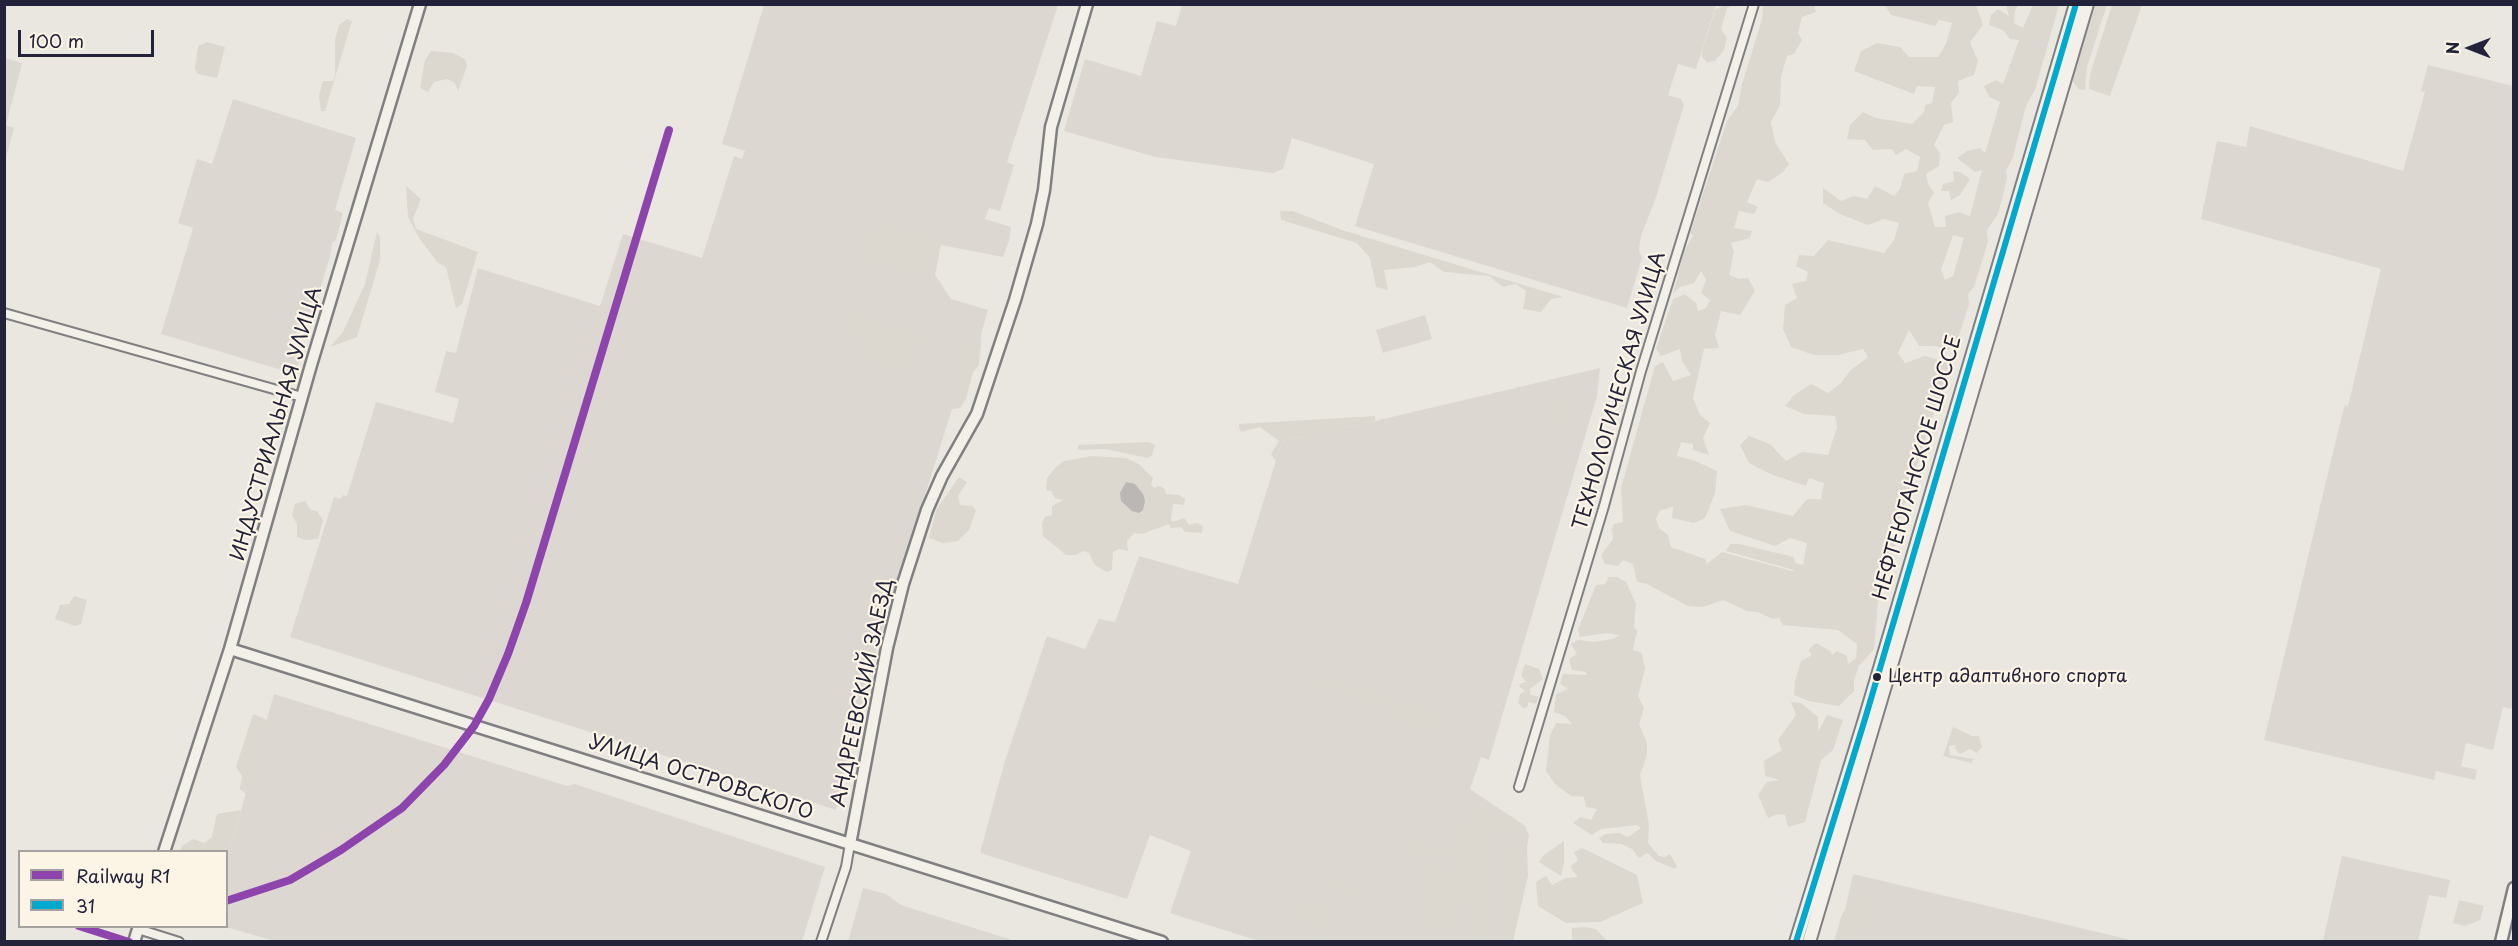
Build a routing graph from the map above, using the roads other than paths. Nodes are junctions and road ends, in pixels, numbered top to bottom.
1 (420, 4) edge
2 (1087, 4) edge
3 (1754, 4) edge
4 (2076, 4) edge
5 (2087, 4) edge
6 (4, 313) edge
7 (302, 397) junction
8 (230, 649) junction
9 (1520, 787) dead end
10 (850, 844) junction
11 (165, 850) edge
12 (2514, 888) edge
13 (139, 928) edge
14 (134, 942) edge
15 (179, 942) edge
16 (821, 942) edge
17 (1162, 942) edge
18 (1796, 942) edge
19 (1809, 942) edge
20 (2501, 942) edge

1 - 7 main road, ИНДУСТРИАЛЬНАЯ УЛИЦА
2 - 10 main road, АНДРЕЕВСКИЙ ЗАЕЗД
3 - 9 street, ТЕХНОЛОГИЧЕСКАЯ УЛИЦА
4 - 18 main road, НЕФТЕЮГАНСКОЕ ШОССЕ
5 - 19 main road, НЕФТЕЮГАНСКОЕ ШОССЕ
6 - 7 street
7 - 8 main road, ИНДУСТРИАЛЬНАЯ УЛИЦА
8 - 10 main road, УЛИЦА ОСТРОВСКОГО
8 - 11 main road, ИНДУСТРИАЛЬНАЯ УЛИЦА
10 - 16 street
10 - 17 main road, УЛИЦА ОСТРОВСКОГО
12 - 20 main road
13 - 14 main road
13 - 15 street

